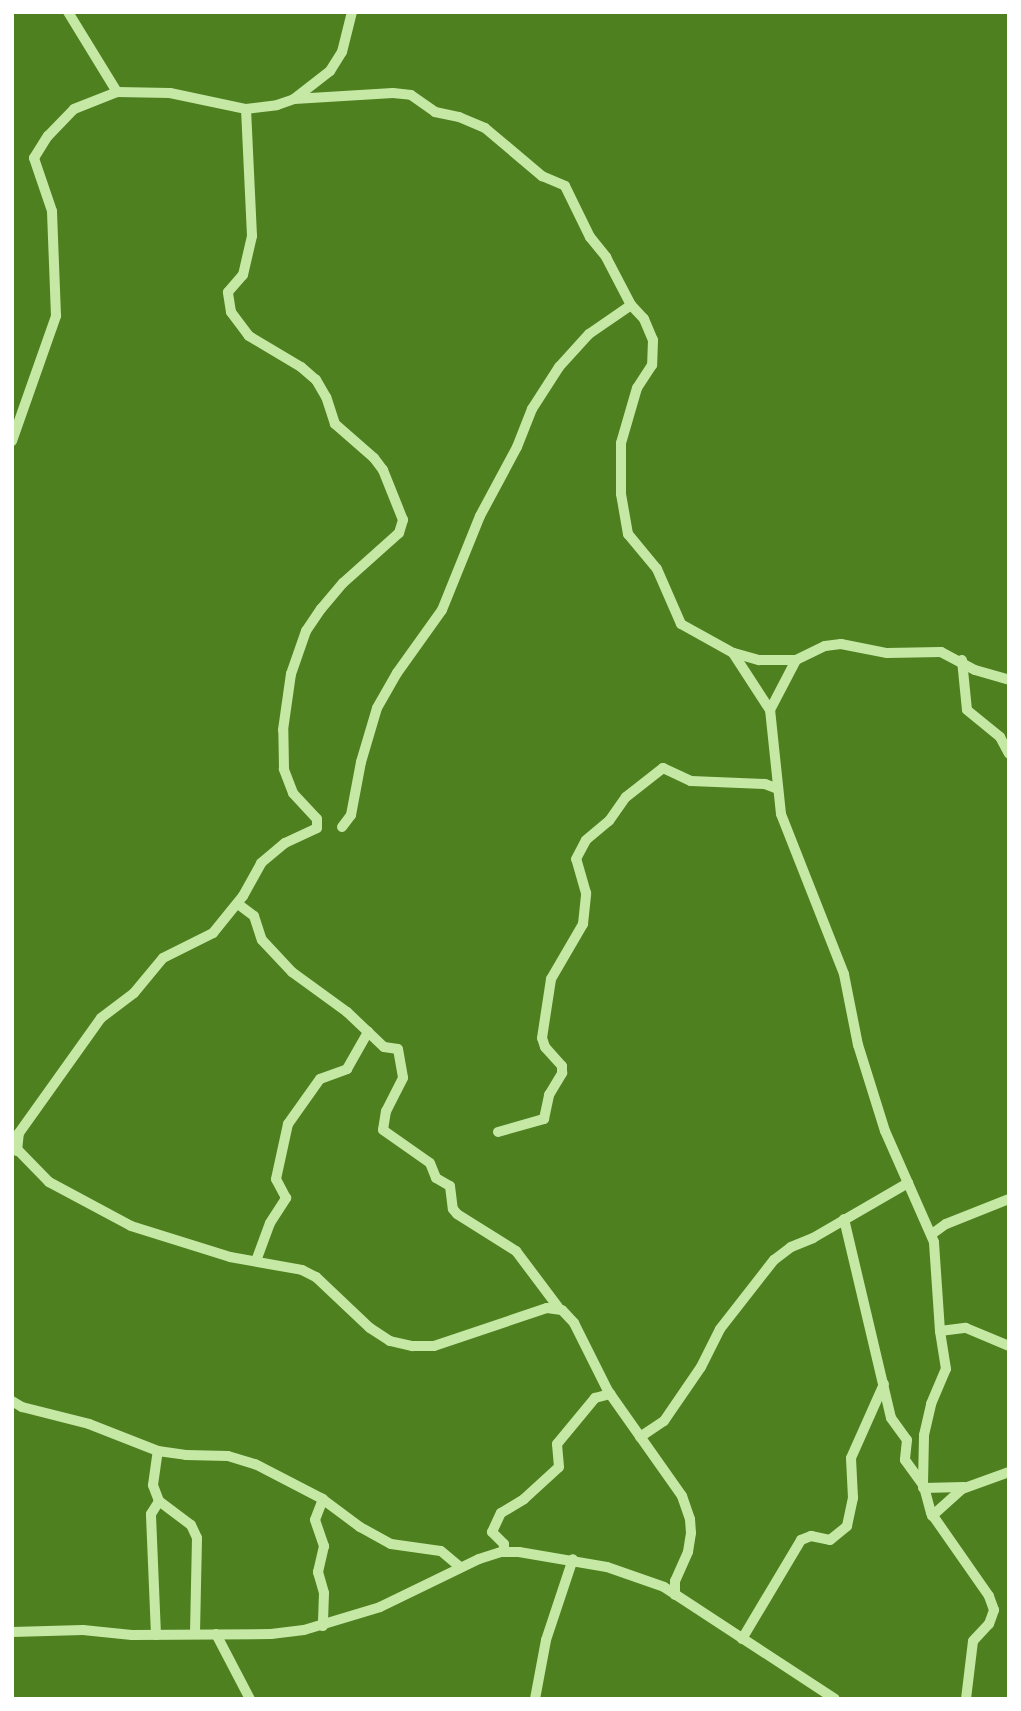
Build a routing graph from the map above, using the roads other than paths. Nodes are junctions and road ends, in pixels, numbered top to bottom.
1 (68, 12) edge
2 (352, 12) edge
3 (117, 92) junction
4 (294, 99) junction
5 (246, 109) junction
6 (631, 305) junction
7 (12, 441) edge
8 (733, 653) junction
9 (796, 660) junction
10 (962, 660) junction
11 (1009, 680) edge
12 (770, 710) junction
13 (1009, 754) edge
14 (778, 789) junction
15 (342, 827) dead end
16 (238, 904) junction
17 (368, 1032) junction
18 (498, 1132) dead end
19 (15, 1147) edge
20 (908, 1183) junction
21 (1009, 1199) edge
22 (844, 1219) junction
23 (932, 1234) junction
24 (256, 1261) junction
25 (558, 1307) junction
26 (940, 1331) junction
27 (1009, 1346) edge
28 (884, 1384) junction
29 (611, 1394) junction
30 (12, 1401) edge
31 (640, 1437) junction
32 (159, 1451) junction
33 (1009, 1472) edge
34 (923, 1486) junction
35 (968, 1487) junction
36 (323, 1499) junction
37 (159, 1501) junction
38 (933, 1516) junction
39 (505, 1552) junction
40 (573, 1559) junction
41 (460, 1567) junction
42 (675, 1595) junction
43 (323, 1626) junction
44 (12, 1632) edge
45 (195, 1633) junction
46 (216, 1634) junction
47 (156, 1635) junction
48 (742, 1639) junction
49 (250, 1699) edge
50 (535, 1699) edge
51 (835, 1699) edge
52 (966, 1699) edge

1 - 3 street
2 - 4 street
3 - 5 street
3 - 7 street
4 - 5 street
4 - 6 street
5 - 16 street
6 - 8 street
6 - 15 street
8 - 9 street
8 - 12 street
9 - 10 street
9 - 12 street
10 - 11 street
10 - 13 street
12 - 14 street
14 - 18 street
14 - 20 street
16 - 17 street
16 - 19 street
17 - 24 street
17 - 25 street
19 - 24 street
20 - 22 street
20 - 23 street
21 - 23 street
22 - 28 street
22 - 31 street
23 - 26 street
24 - 25 street
25 - 29 street
26 - 27 street
26 - 34 street
28 - 34 street
28 - 48 street
29 - 31 street
29 - 39 street
30 - 32 street
31 - 42 street
32 - 36 street
32 - 37 street
33 - 35 street
34 - 35 street
34 - 38 street
35 - 38 street
36 - 41 street
36 - 43 street
37 - 45 street
37 - 47 street
38 - 52 street
39 - 40 street
39 - 41 street
40 - 42 street
40 - 50 street
41 - 43 street
42 - 48 street
43 - 46 street
44 - 47 street
45 - 46 street
45 - 47 street
46 - 49 street
48 - 51 street

